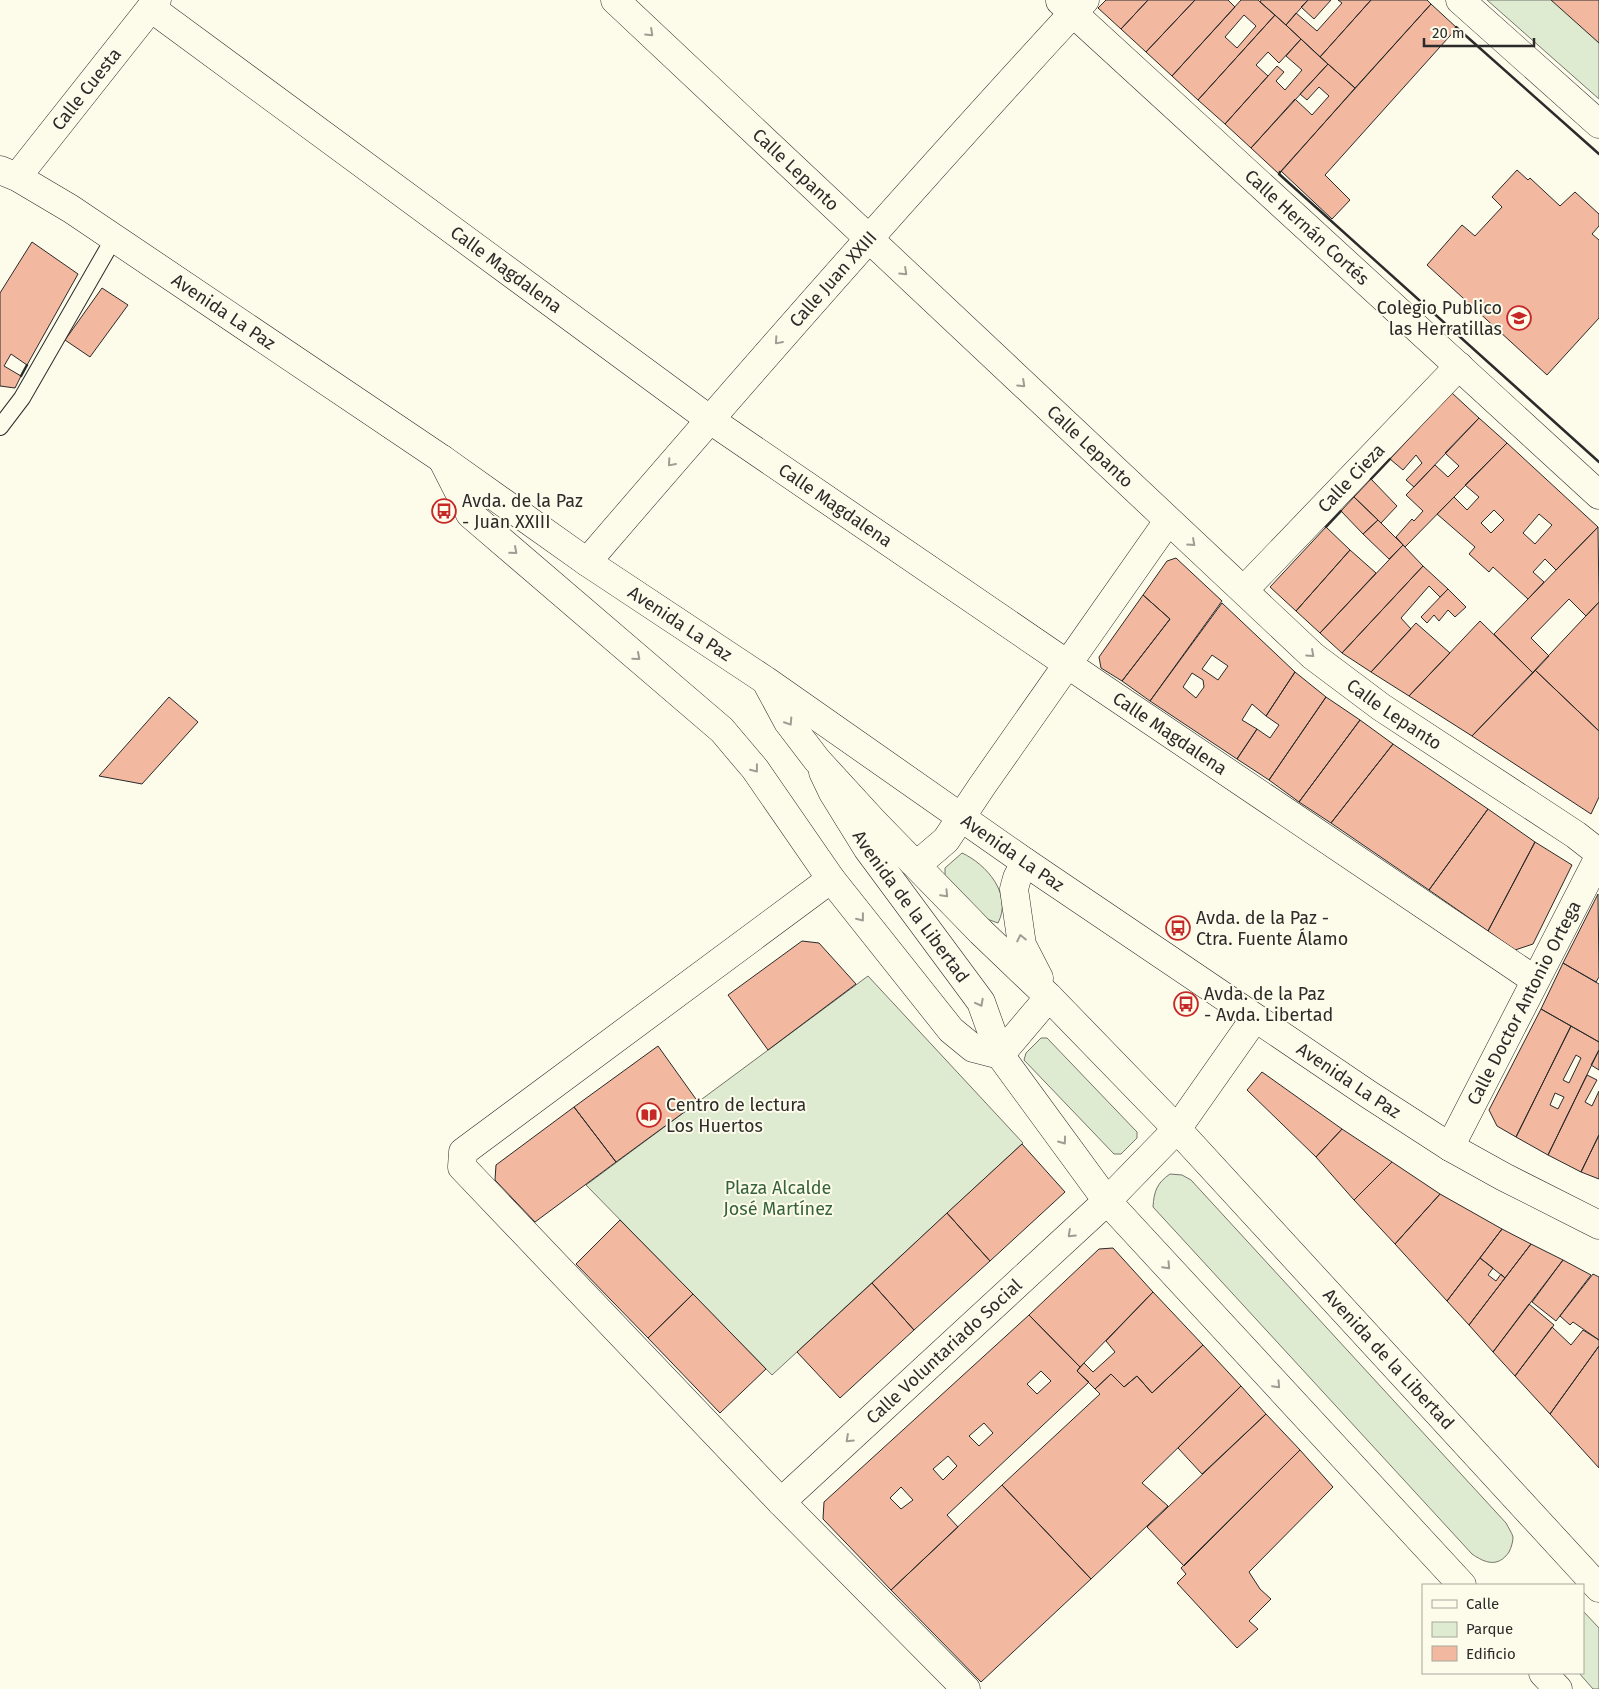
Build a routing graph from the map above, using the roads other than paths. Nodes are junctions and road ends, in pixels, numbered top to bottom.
1 (615, 0) edge
2 (1460, 0) edge
3 (154, 4) edge
4 (1072, 4) edge
5 (1599, 124) edge
6 (9, 174) edge
7 (114, 238) junction
8 (868, 239) junction
9 (1459, 366) junction
10 (709, 420) junction
11 (0, 426) edge
12 (442, 459) junction
13 (1599, 495) edge
14 (1168, 521) junction
15 (586, 562) junction
16 (1244, 590) junction
17 (1067, 664) junction
18 (766, 680) junction
19 (817, 760) junction
20 (960, 818) junction
21 (1599, 853) edge
22 (1599, 857) edge
23 (913, 862) junction
24 (1025, 862) junction
25 (831, 879) junction
26 (1535, 980) junction
27 (1049, 998) junction
28 (1255, 1018) junction
29 (1000, 1055) junction
30 (1177, 1129) junction
31 (1450, 1147) junction
32 (1107, 1201) junction
33 (1599, 1225) edge
34 (781, 1502) junction
35 (1461, 1584) edge
36 (1599, 1588) edge
37 (1544, 1674) edge
38 (966, 1689) edge
39 (1558, 1689) edge

1 -> 8 street, Calle Lepanto
2 - 5 street
3 - 6 street, Calle Cuesta
3 - 10 street, Calle Magdalena
4 - 8 street, Calle Juan XXIII
4 - 9 street, Calle Hernán Cortés
6 - 7 street, Avenida La Paz
7 - 11 lane
7 - 12 street, Avenida La Paz
8 -> 10 street, Calle Juan XXIII
8 -> 14 street, Calle Lepanto
9 - 13 street, Calle Hernán Cortés
9 - 16 street, Calle Cieza
10 -> 15 street, Calle Juan XXIII
10 - 17 street, Calle Magdalena
12 - 15 street, Avenida La Paz
12 -> 25 street, Avenida La Paz
14 -> 16 street, Calle Lepanto
14 - 17 street
15 - 18 street, Avenida La Paz
16 -> 21 street, Calle Lepanto
17 - 20 street
17 - 26 street, Calle Magdalena
18 -> 19 street, Avenida de la Libertad
18 - 20 street, Avenida La Paz
19 - 23 street, Avenida de la Libertad
19 -> 29 street, Avenida de la Libertad
20 - 23 street
20 - 24 street, Avenida La Paz
22 - 26 street, Calle Doctor Antonio Ortega
23 -> 27 street, Avenida de la Libertad
27 -> 24 street, Avenida de la Libertad
24 - 28 street, Avenida La Paz
25 -> 29 street
25 - 34 street
26 - 31 street, Calle Doctor Antonio Ortega
27 - 29 street
27 - 30 street, Avenida de la Libertad
28 - 30 street
28 - 31 street, Avenida La Paz
29 -> 32 street, Avenida de la Libertad
30 - 32 street
30 - 36 street, Avenida de la Libertad
31 - 33 street, Avenida La Paz
32 -> 34 street, Calle Voluntariado Social
32 -> 35 street, Avenida de la Libertad
34 - 38 street
37 - 39 street

